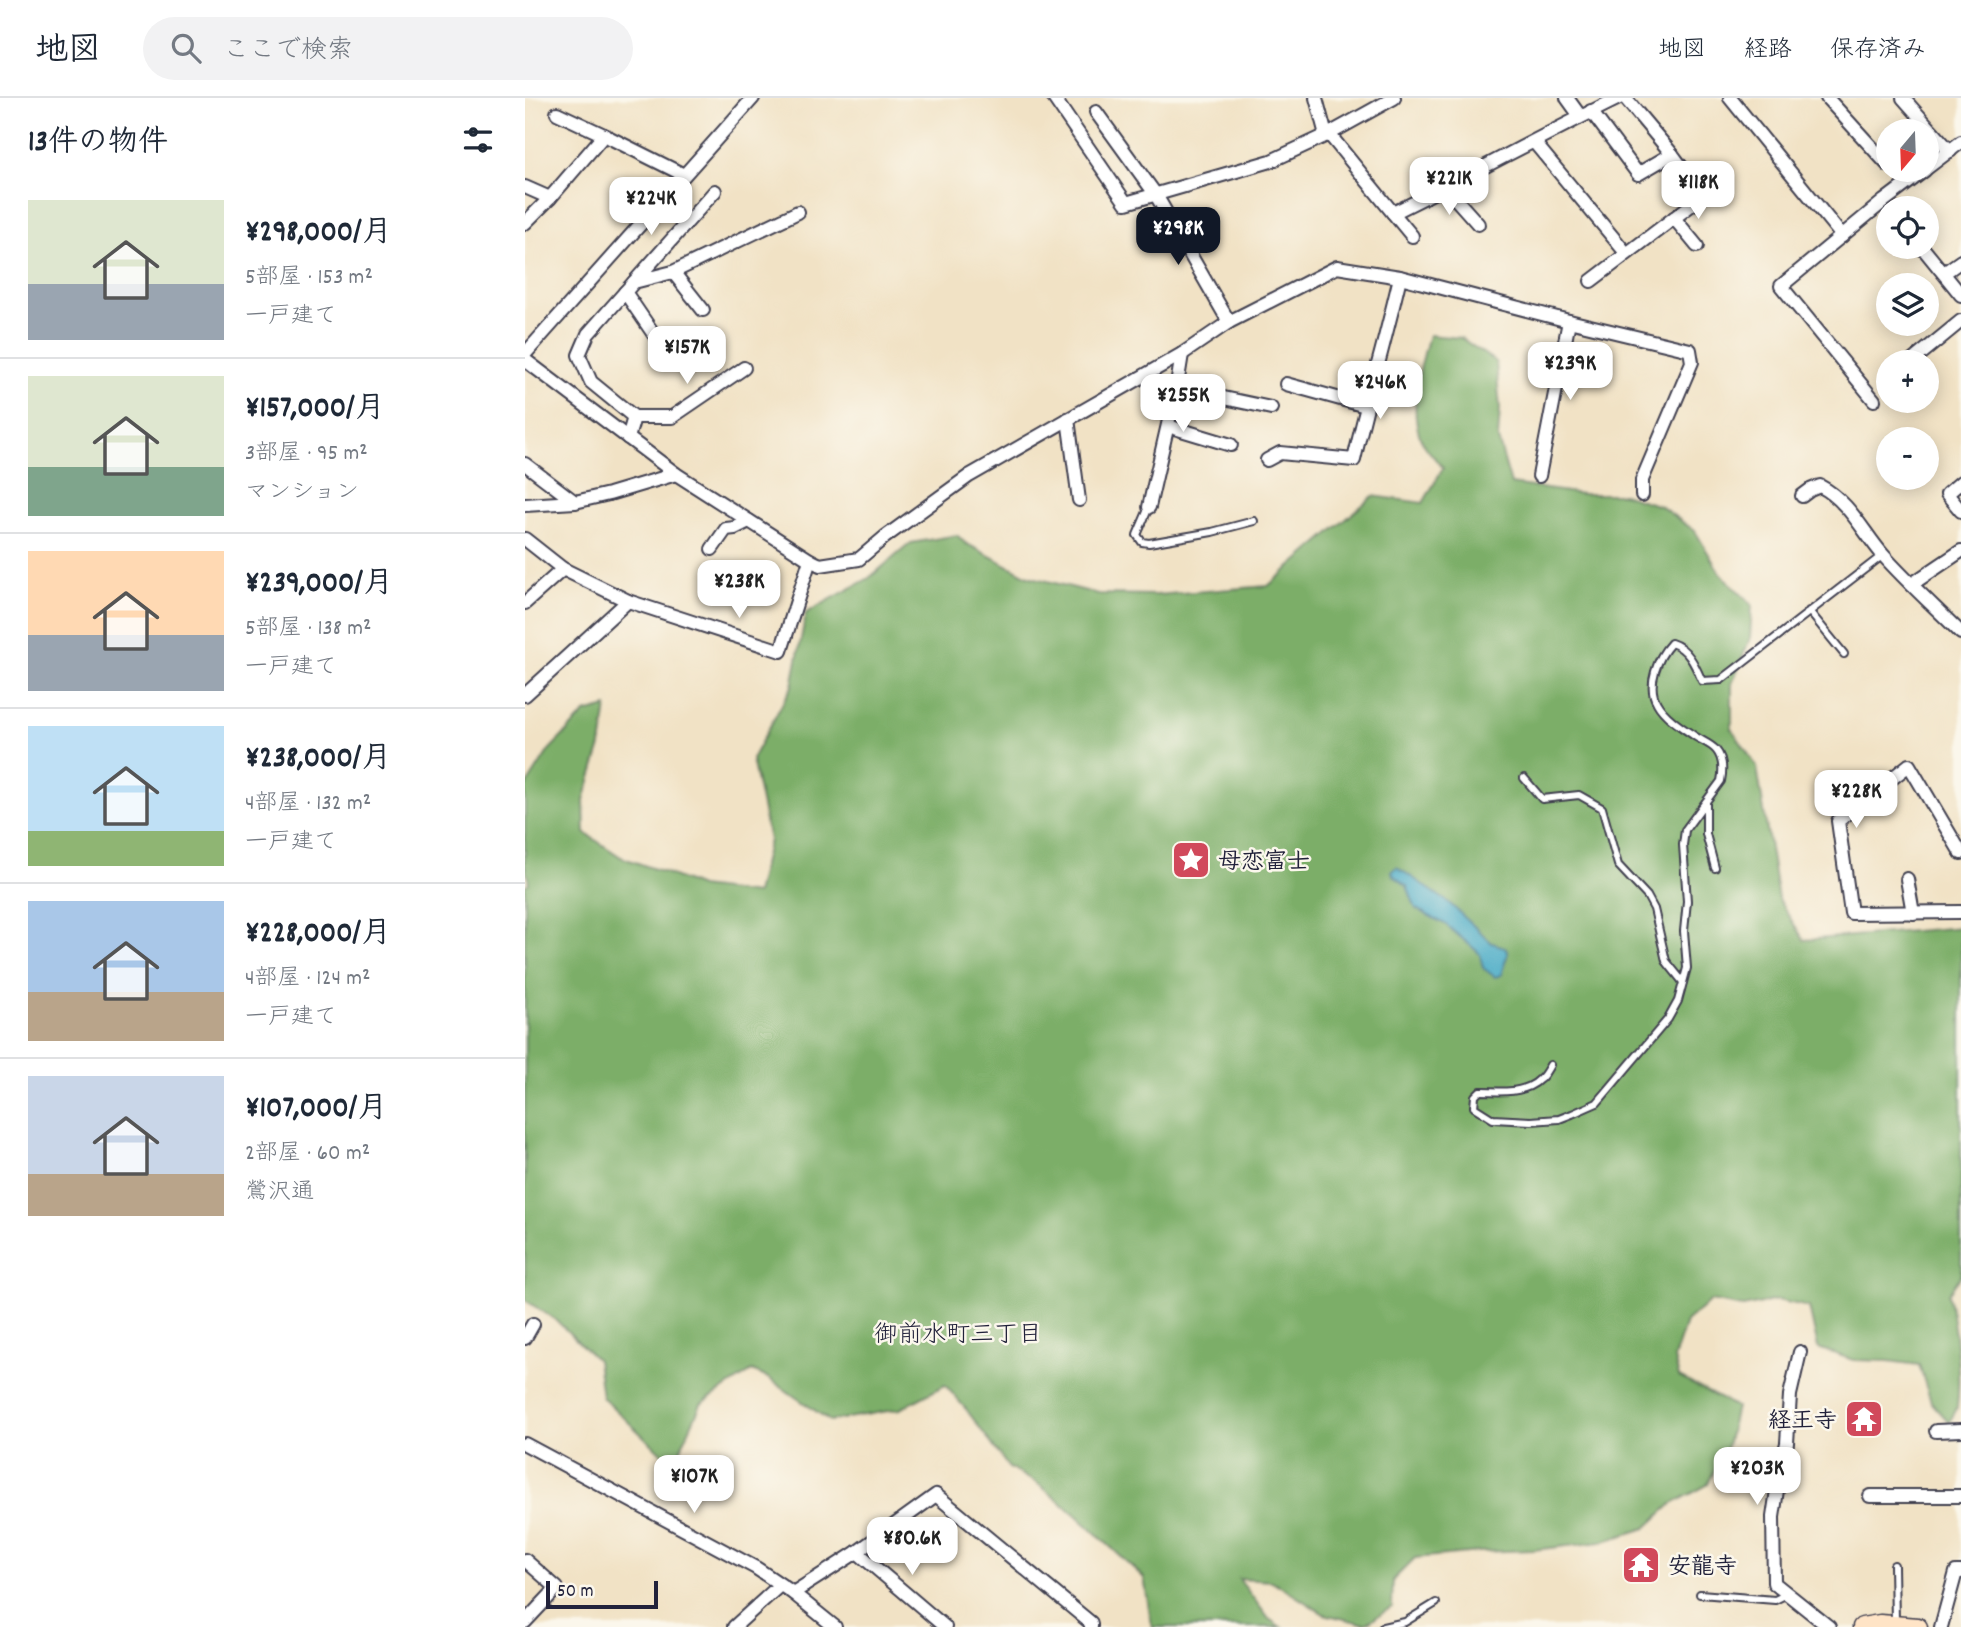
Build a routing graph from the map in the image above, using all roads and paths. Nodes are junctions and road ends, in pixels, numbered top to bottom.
1 (753, 98) edge
2 (1054, 98) edge
3 (1316, 98) edge
4 (1394, 98) edge
5 (1567, 98) edge
6 (1619, 98) edge
7 (1625, 98) edge
8 (1730, 98) edge
9 (1827, 98) edge
10 (1903, 98) edge
11 (1095, 112) dead end
12 (557, 113) dead end
13 (1586, 114) junction
14 (604, 135) junction
15 (1328, 135) junction
16 (1534, 142) junction
17 (1961, 142) edge
18 (1950, 151) junction
19 (1876, 152) edge
20 (1672, 154) junction
21 (1939, 159) edge
22 (684, 175) junction
23 (1909, 182) edge
24 (1906, 184) joint
25 (525, 187) edge
26 (1446, 188) junction
27 (715, 191) dead end
28 (1156, 195) junction
29 (1895, 196) edge
30 (550, 198) junction
31 (798, 212) dead end
32 (1876, 213) edge
33 (1393, 214) junction
34 (1674, 218) junction
35 (525, 223) edge
36 (1478, 224) dead end
37 (1412, 236) dead end
38 (1842, 236) junction
39 (1697, 246) dead end
40 (1626, 253) junction
41 (1933, 259) edge
42 (1961, 261) edge
43 (673, 272) junction
44 (1944, 273) junction
45 (1401, 276) junction
46 (1591, 281) dead end
47 (629, 287) junction
48 (1961, 295) edge
49 (703, 310) dead end
50 (1569, 321) junction
51 (1961, 321) edge
52 (1229, 322) junction
53 (531, 339) edge
54 (1925, 350) edge
55 (1182, 354) junction
56 (525, 357) edge
57 (670, 358) dead end
58 (744, 369) dead end
59 (1286, 384) dead end
60 (1177, 385) junction
61 (1874, 400) dead end
62 (1366, 406) junction
63 (1271, 408) dead end
64 (635, 416) junction
65 (1068, 419) junction
66 (1168, 426) junction
67 (628, 438) junction
68 (1231, 445) dead end
69 (1267, 460) dead end
70 (525, 464) edge
71 (676, 474) junction
72 (1539, 476) dead end
73 (1961, 482) edge
74 (1642, 495) dead end
75 (1802, 496) dead end
76 (1079, 500) dead end
77 (575, 502) junction
78 (525, 505) edge
79 (1149, 507) joint
80 (1961, 511) edge
81 (749, 521) junction
82 (1255, 521) dead end
83 (525, 539) edge
84 (712, 549) dead end
85 (1961, 551) edge
86 (1883, 555) junction
87 (810, 560) junction
88 (563, 569) junction
89 (1912, 584) junction
90 (628, 601) junction
91 (525, 603) edge
92 (1809, 611) junction
93 (1961, 634) edge
94 (1844, 654) dead end
95 (525, 695) edge
96 (1524, 778) dead end
97 (1706, 802) junction
98 (1961, 853) edge
99 (1715, 869) dead end
100 (1907, 879) dead end
101 (1961, 912) edge
102 (1913, 913) junction
103 (1683, 982) junction
104 (1550, 1065) dead end
105 (533, 1324) dead end
106 (525, 1338) edge
107 (1800, 1352) dead end
108 (1961, 1430) edge
109 (1936, 1431) dead end
110 (525, 1444) edge
111 (1870, 1496) dead end
112 (1961, 1496) edge
113 (857, 1552) junction
114 (525, 1560) edge
115 (1894, 1565) dead end
116 (1961, 1572) edge
117 (780, 1585) junction
118 (793, 1593) junction
119 (1787, 1593) junction
120 (1700, 1594) dead end
121 (1436, 1604) dead end
122 (525, 1622) edge
123 (1895, 1624) junction
124 (734, 1627) edge
125 (835, 1627) edge
126 (945, 1627) edge
127 (1091, 1627) edge
128 (1383, 1627) edge
129 (1829, 1627) edge
130 (1861, 1627) edge
131 (1918, 1627) edge
132 (1941, 1627) edge

1 - 22 street
2 - 28 street
3 - 15 street
4 - 15 street
5 - 13 street
6 - 13 street
7 - 20 street
8 - 38 street
9 - 19 street
10 - 18 street
11 - 28 street
12 - 14 street
13 - 16 street
13 - 20 street
14 - 22 street
14 - 30 street
15 - 28 street
15 - 33 street
16 - 26 street
16 - 40 street
17 - 18 street
18 - 21 street
20 - 34 street
22 - 53 street
23 - 24 street
24 - 29 street
25 - 30 street
26 - 33 street
26 - 36 street
27 - 47 street
28 - 52 street
30 - 35 street
31 - 43 street
32 - 38 street
33 - 37 street
34 - 39 street
34 - 40 street
38 - 61 street
40 - 46 street
41 - 44 street
42 - 44 street
43 - 47 street
43 - 49 street
44 - 48 street
45 - 50 street
45 - 52 street
45 - 62 street
47 - 57 street
47 - 64 street
50 - 72 street
50 - 74 street
51 - 54 street
52 - 55 street
53 - 56 street
55 - 60 street
55 - 65 street
56 - 67 street
58 - 64 street
59 - 62 street
60 - 63 street
60 - 66 street
62 - 69 street
64 - 67 street
65 - 76 street
65 - 87 street
66 - 68 street
66 - 79 street
67 - 71 street
70 - 77 street
71 - 77 street
71 - 81 street
73 - 80 street
75 - 86 street
77 - 78 street
79 - 82 lane
81 - 84 street
81 - 87 street
83 - 88 street
85 - 89 street
86 - 89 street
86 - 92 lane
87 - 90 street
88 - 90 street
88 - 91 street
89 - 93 street
90 - 95 street
92 - 94 lane
92 - 97 lane
96 - 103 lane
97 - 99 lane
97 - 103 lane
98 - 102 street
100 - 102 street
101 - 102 street
103 - 104 lane
105 - 106 street
107 - 119 street
108 - 109 street
110 - 117 street
111 - 112 street
113 - 118 street
113 - 126 street
113 - 127 street
114 - 122 street
115 - 123 lane
116 - 132 street
117 - 118 street
117 - 124 street
118 - 125 street
119 - 120 lane
119 - 129 street
121 - 128 lane
123 - 130 street
123 - 131 street

